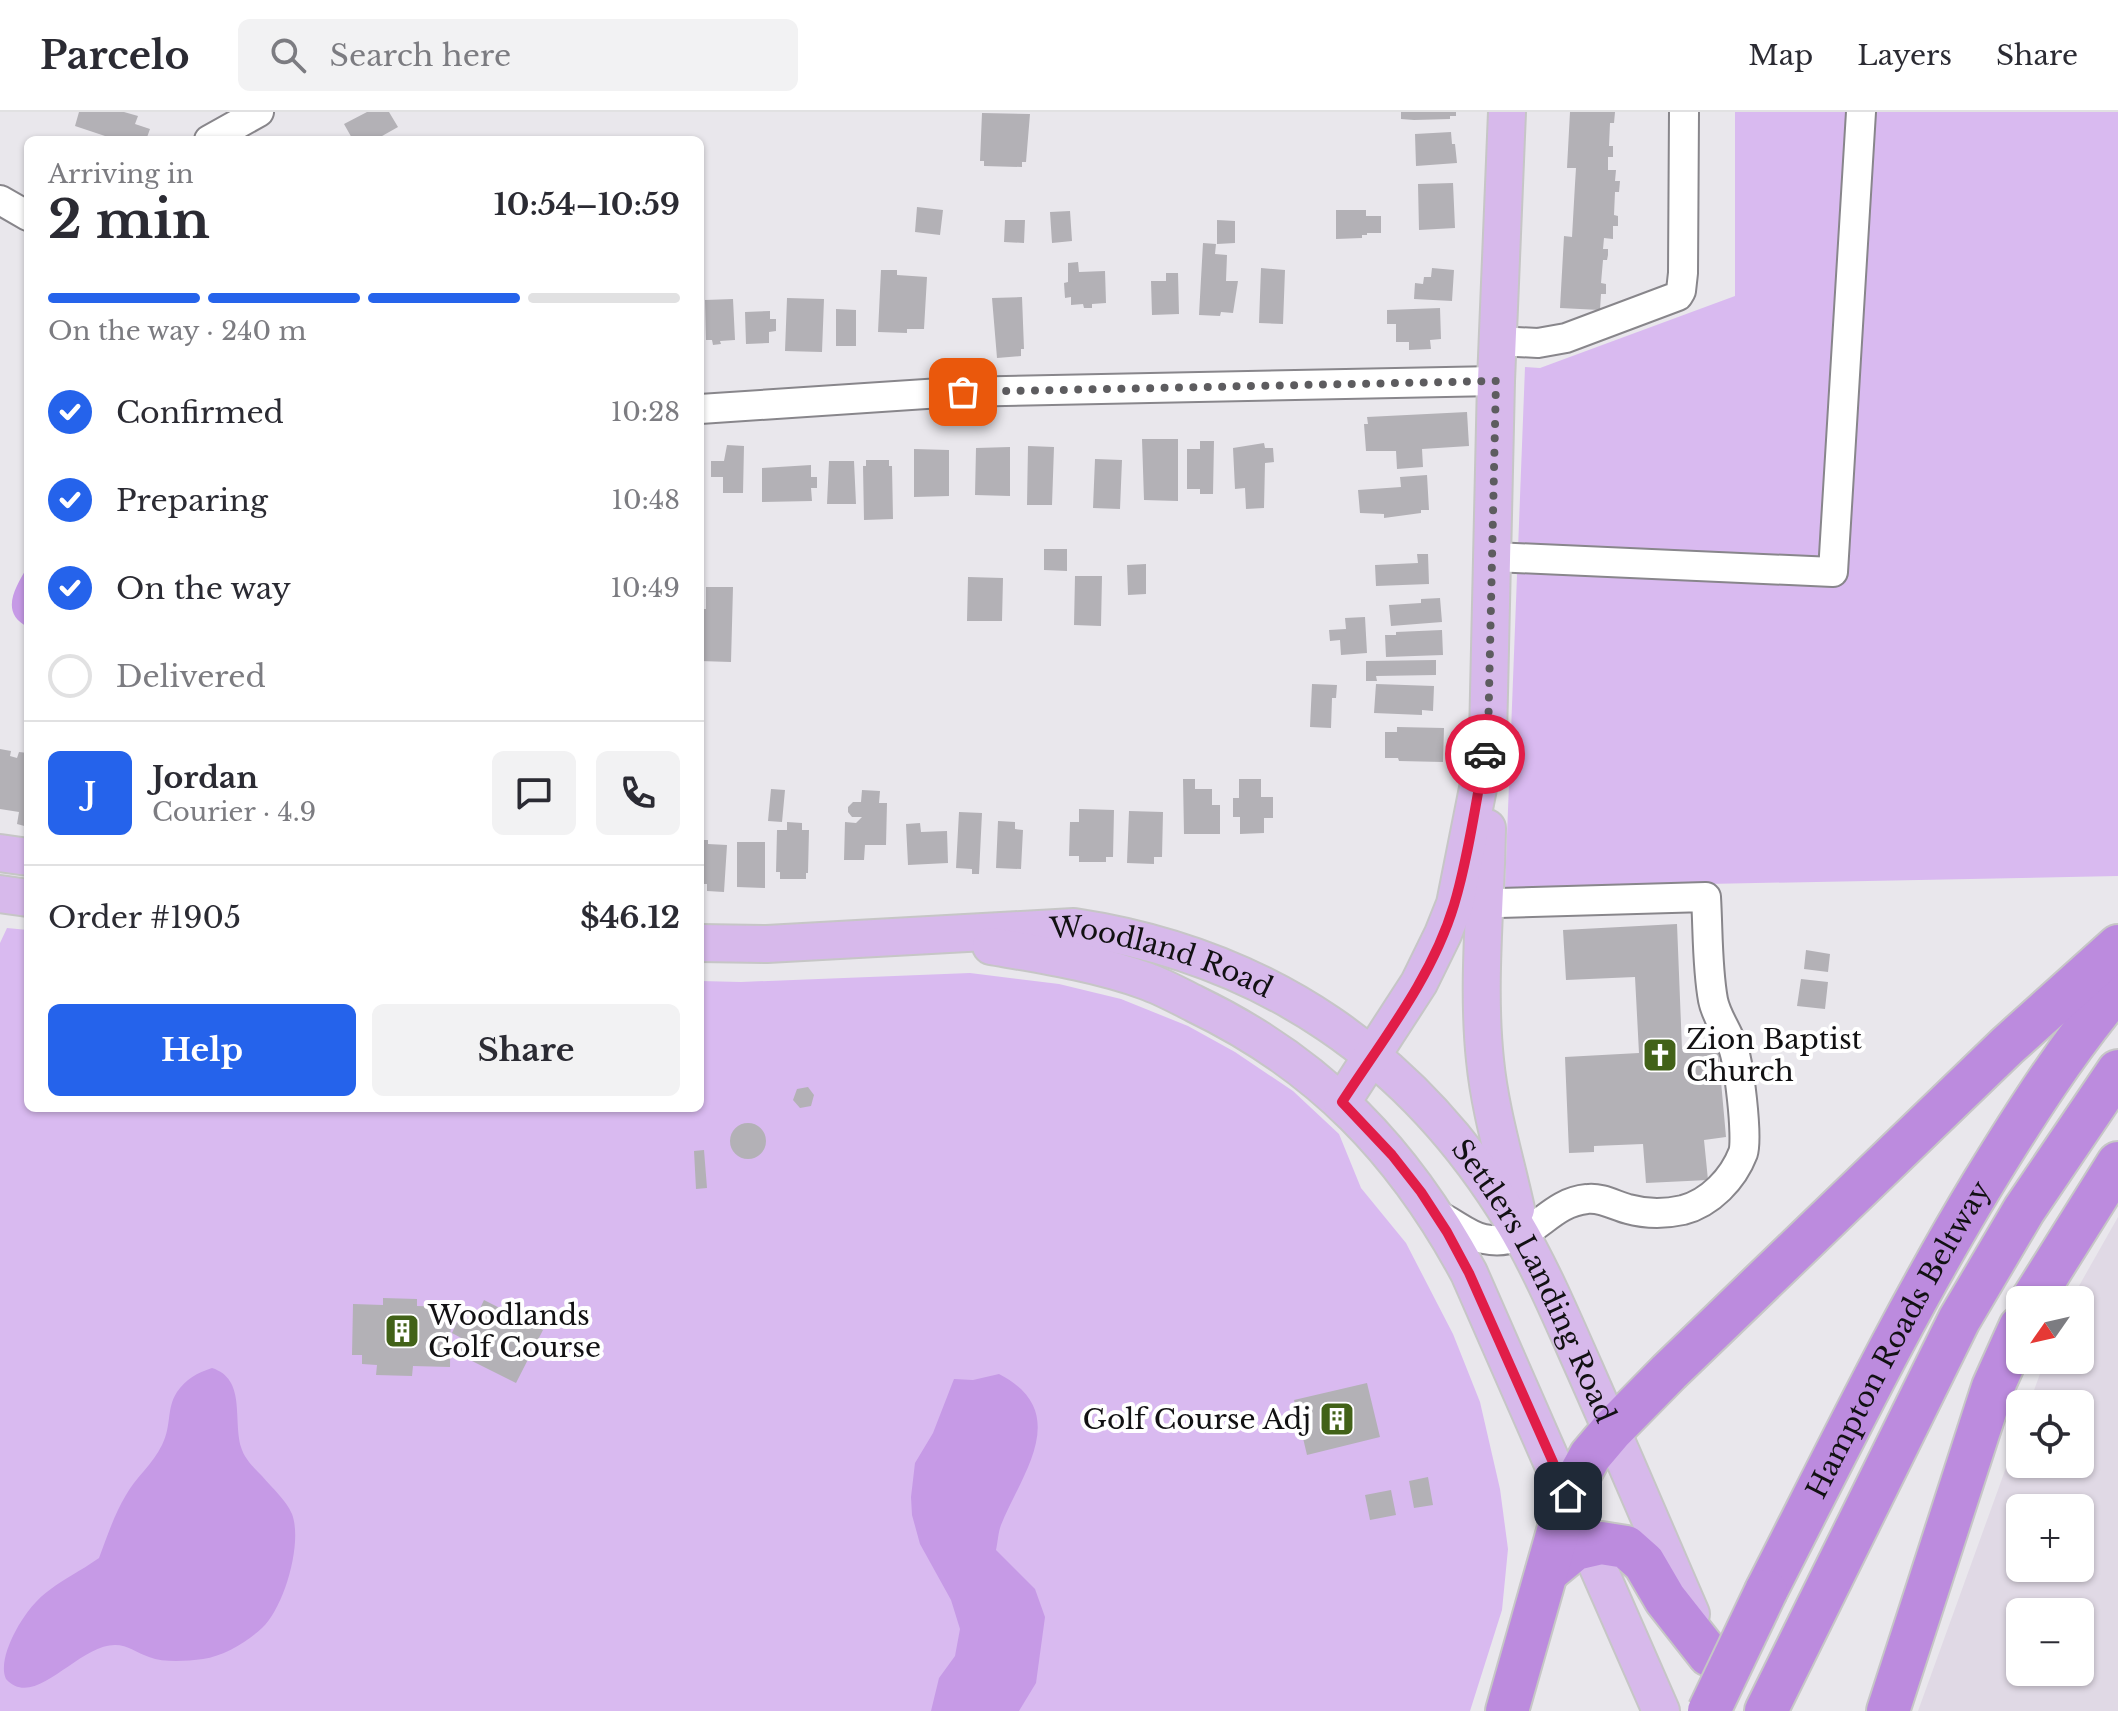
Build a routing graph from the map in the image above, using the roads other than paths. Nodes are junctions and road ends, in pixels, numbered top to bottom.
1 (259, 112) edge
2 (1507, 112) edge
3 (1684, 112) edge
4 (1861, 112) edge
5 (216, 136) edge
6 (0, 200) edge
7 (24, 214) edge
8 (1497, 341) junction
9 (1496, 381) junction
10 (704, 409) edge
11 (1494, 557) junction
12 (0, 853) edge
13 (24, 856) edge
14 (0, 894) edge
15 (24, 897) edge
16 (1470, 904) junction
17 (930, 936) junction
18 (704, 943) edge
19 (2118, 946) edge
20 (2118, 988) edge
21 (1373, 1055) junction
22 (2118, 1071) edge
23 (1342, 1102) junction
24 (2118, 1163) edge
25 (1435, 1214) junction
26 (1522, 1237) junction
27 (2041, 1286) edge
28 (2006, 1358) edge
29 (1612, 1430) junction
30 (1568, 1496) junction
31 (1589, 1544) junction
32 (1547, 1572) junction
33 (1709, 1655) junction
34 (1507, 1711) edge
35 (1661, 1711) edge
36 (1709, 1711) edge
37 (1733, 1711) edge
38 (1766, 1711) edge
39 (1888, 1711) edge

1 - 5 street
2 - 8 main road
3 - 8 street
4 - 11 street
6 - 7 street
8 - 9 main road
9 - 10 street
9 - 11 main road
11 - 16 main road
12 - 13 main road
14 - 15 main road
16 - 21 main road
16 - 26 main road
16 - 26 street
17 - 18 main road, Woodland Road
17 - 21 main road, Woodland Road
17 - 23 main road, Woodland Road
19 - 29 highway
20 - 36 highway, Hampton Roads Beltway, bridge
21 - 23 main road
21 - 26 main road, Settlers Landing Road
22 - 38 highway, Hampton Roads Beltway
23 - 25 main road, Settlers Landing Road
24 - 27 highway
25 - 26 street
25 - 30 main road, Settlers Landing Road
26 - 29 main road, Settlers Landing Road
28 - 39 highway
29 - 30 highway
29 - 33 main road, Settlers Landing Road
30 - 31 main road, Settlers Landing Road
30 - 32 highway
31 - 32 highway
31 - 33 highway
31 - 35 main road, Settlers Landing Road
32 - 34 highway
33 - 37 main road, Settlers Landing Road

